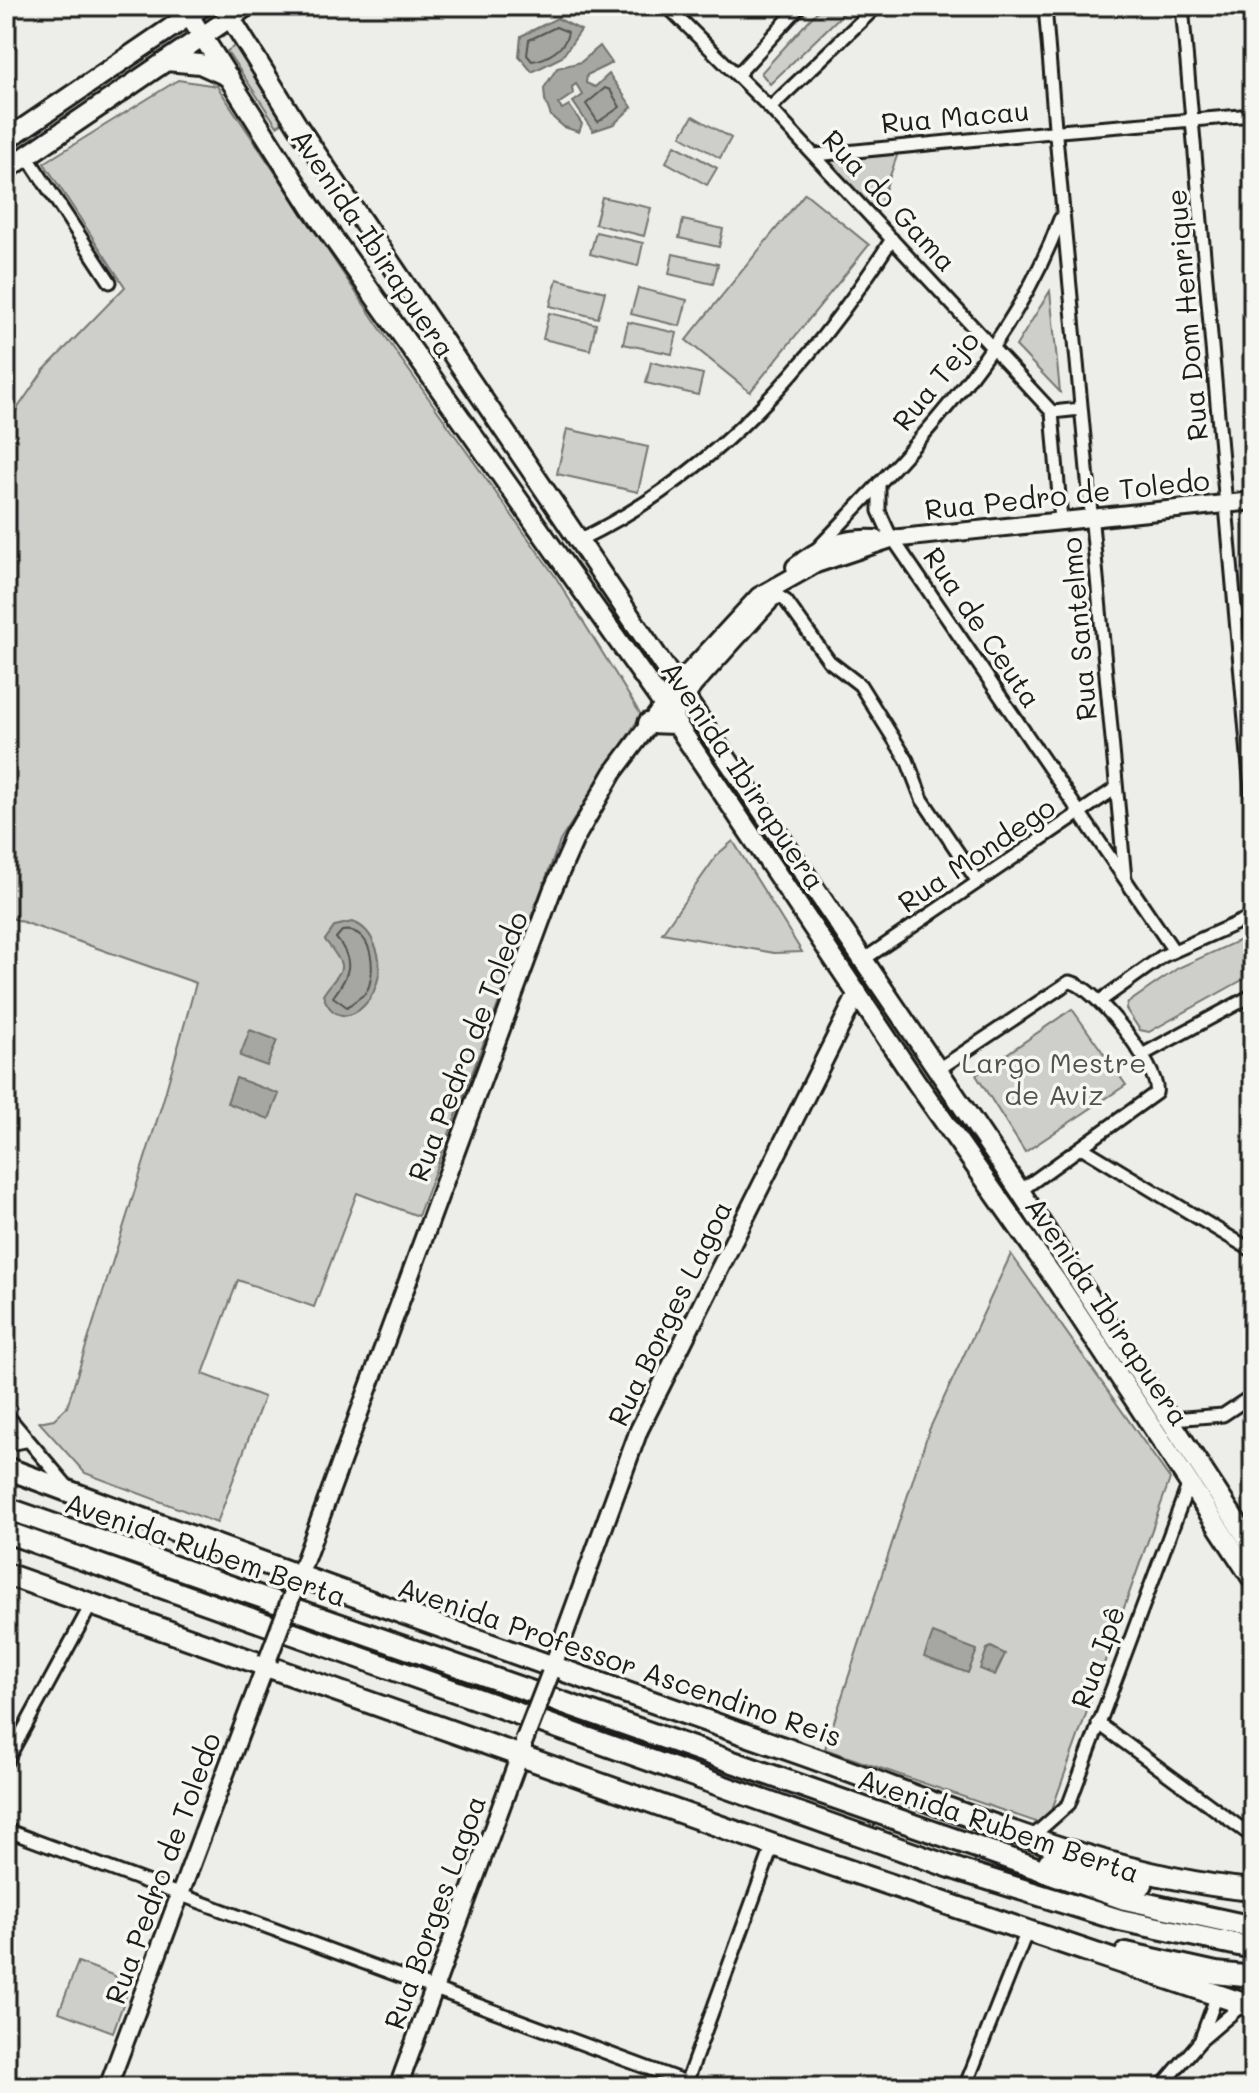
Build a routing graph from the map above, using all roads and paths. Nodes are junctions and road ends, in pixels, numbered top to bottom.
1 (247, 6) edge
2 (667, 6) edge
3 (800, 6) edge
4 (877, 6) edge
5 (1045, 6) edge
6 (1182, 6) edge
7 (192, 9) edge
8 (227, 12) edge
9 (203, 36) junction
10 (166, 61) junction
11 (737, 75) junction
12 (230, 78) junction
13 (770, 108) junction
14 (1253, 115) edge
15 (1192, 120) junction
16 (1055, 131) junction
17 (7, 136) edge
18 (815, 155) junction
19 (27, 156) junction
20 (6, 170) edge
21 (1062, 215) junction
22 (892, 239) junction
23 (110, 282) dead end
24 (993, 348) junction
25 (1081, 409) junction
26 (1052, 412) junction
27 (879, 483) junction
28 (1253, 501) edge
29 (1227, 504) junction
30 (1093, 517) junction
31 (1061, 520) junction
32 (889, 539) junction
33 (579, 540) junction
34 (814, 558) junction
35 (781, 594) junction
36 (681, 692) junction
37 (670, 715) junction
38 (648, 723) joint
39 (1116, 788) junction
40 (1253, 812) edge
41 (1080, 813) junction
42 (1125, 879) junction
43 (978, 882) junction
44 (1253, 916) edge
45 (1174, 951) junction
46 (863, 960) junction
47 (858, 992) junction
48 (1253, 995) edge
49 (1100, 1001) junction
50 (892, 1003) junction
51 (1142, 1055) junction
52 (936, 1071) junction
53 (1081, 1147) junction
54 (1020, 1191) junction
55 (1253, 1251) edge
56 (1253, 1395) edge
57 (6, 1414) edge
58 (1173, 1419) junction
59 (11, 1428) edge
60 (6, 1438) edge
61 (25, 1441) junction
62 (6, 1468) edge
63 (1189, 1483) junction
64 (73, 1493) junction
65 (6, 1508) edge
66 (6, 1532) edge
67 (6, 1541) edge
68 (1253, 1547) edge
69 (51, 1549) junction
70 (6, 1574) edge
71 (1253, 1580) edge
72 (296, 1583) junction
73 (91, 1605) junction
74 (266, 1663) junction
75 (552, 1671) junction
76 (1098, 1723) junction
77 (522, 1748) junction
78 (6, 1762) edge
79 (6, 1830) edge
80 (1033, 1836) junction
81 (1253, 1837) edge
82 (773, 1845) junction
83 (1029, 1867) junction
84 (1253, 1890) edge
85 (180, 1896) junction
86 (1253, 1900) edge
87 (1253, 1927) edge
88 (1027, 1931) junction
89 (1063, 1944) junction
90 (1253, 1948) edge
91 (1253, 1977) edge
92 (432, 1991) junction
93 (1217, 1995) junction
94 (1248, 2006) edge
95 (1201, 2040) junction
96 (686, 2085) edge
97 (108, 2087) edge
98 (398, 2087) edge
99 (699, 2087) edge
100 (965, 2087) edge
101 (1161, 2087) edge

1 - 8 main road
2 - 11 street, Rua do Gama
3 - 11 street
4 - 13 street
5 - 16 street, Rua Santelmo
6 - 15 street, Rua Dom Henrique
7 - 9 main road, Avenida Ibirapuera
7 - 17 main road
8 - 9 main road
8 - 33 main road, Avenida Ibirapuera
9 - 10 main road
9 - 12 main road, Avenida Ibirapuera
10 - 12 main road
10 - 19 main road
11 - 13 street, Rua do Gama
12 - 37 main road, Avenida Ibirapuera
13 - 18 street, Rua do Gama
14 - 15 street, Rua Macau
15 - 16 street, Rua Macau
15 - 29 street, Rua Dom Henrique
16 - 18 street, Rua Macau
16 - 21 street, Rua Santelmo
18 - 22 street, Rua do Gama
19 - 20 main road
19 - 23 street
21 - 24 street, Rua Tejo
21 - 25 street, Rua Santelmo
22 - 24 street, Rua do Gama
22 - 33 street
24 - 26 street, Rua do Gama
24 - 27 street, Rua Tejo
25 - 26 street
25 - 30 street, Rua Santelmo
26 - 31 street
27 - 32 street, Rua de Ceuta
27 - 34 street, Rua Tejo
28 - 29 street, Rua Pedro de Toledo
29 - 30 street, Rua Pedro de Toledo
29 - 40 street, Rua Dom Henrique
30 - 31 street, Rua Pedro de Toledo
30 - 39 street, Rua Santelmo
31 - 32 street, Rua Pedro de Toledo
32 - 34 street, Rua Pedro de Toledo
32 - 41 street, Rua de Ceuta
33 - 36 main road, Avenida Ibirapuera
34 - 35 street, Rua Pedro de Toledo
35 - 36 street, Rua Pedro de Toledo
35 - 36 street, Rua Pedro de Toledo
35 - 43 street
36 - 37 street, Rua Pedro de Toledo
36 - 46 main road, Avenida Ibirapuera
37 - 38 main road
37 - 47 main road, Avenida Ibirapuera
38 - 72 street, Rua Pedro de Toledo
39 - 41 street, Rua Mondego
39 - 42 street, Rua Santelmo
41 - 42 street, Rua de Ceuta
41 - 43 street, Rua Mondego
42 - 45 street, Rua de Ceuta
43 - 46 street, Rua Mondego
44 - 45 street
45 - 49 street
46 - 50 main road, Avenida Ibirapuera
47 - 50 main road
47 - 63 main road, Avenida Ibirapuera
47 - 75 street, Rua Borges Lagoa
48 - 51 street
49 - 51 street
49 - 52 street
50 - 52 main road, Avenida Ibirapuera
51 - 53 street
52 - 54 main road, Avenida Ibirapuera
53 - 54 street
53 - 55 street
54 - 58 main road, Avenida Ibirapuera
56 - 58 street
57 - 59 street, Avenida Professor Ascendino Reis
58 - 68 main road, Avenida Ibirapuera
59 - 61 street, Avenida Professor Ascendino Reis
60 - 61 street
61 - 64 street, Avenida Professor Ascendino Reis
62 - 64 highway
63 - 71 main road, Avenida Ibirapuera
63 - 76 street, Rua Ipê
64 - 72 highway, Avenida Professor Ascendino Reis
65 - 83 highway, Avenida Rubem Berta
66 - 69 highway, Avenida Rubem Berta
67 - 69 highway
69 - 90 highway, Avenida Rubem Berta
70 - 73 highway
72 - 74 street, Rua Pedro de Toledo, bridge
72 - 75 highway, Avenida Professor Ascendino Reis
73 - 74 highway
73 - 78 street
74 - 77 highway
74 - 85 street, Rua Pedro de Toledo
75 - 77 street, Rua Borges Lagoa, bridge
75 - 80 highway, Avenida Professor Ascendino Reis
76 - 80 street, Rua Ipê
76 - 81 street
77 - 82 highway
77 - 92 street, Rua Borges Lagoa
79 - 85 street
80 - 84 highway, Avenida Professor Ascendino Reis
82 - 88 highway
82 - 96 street
83 - 86 highway
83 - 87 highway, Avenida Rubem Berta
85 - 92 street
85 - 97 street, Rua Pedro de Toledo
88 - 89 highway
88 - 100 street
89 - 91 highway
89 - 93 highway
92 - 96 street
92 - 98 street, Rua Borges Lagoa
93 - 94 highway
93 - 95 street
94 - 95 street
95 - 101 street
96 - 99 street

